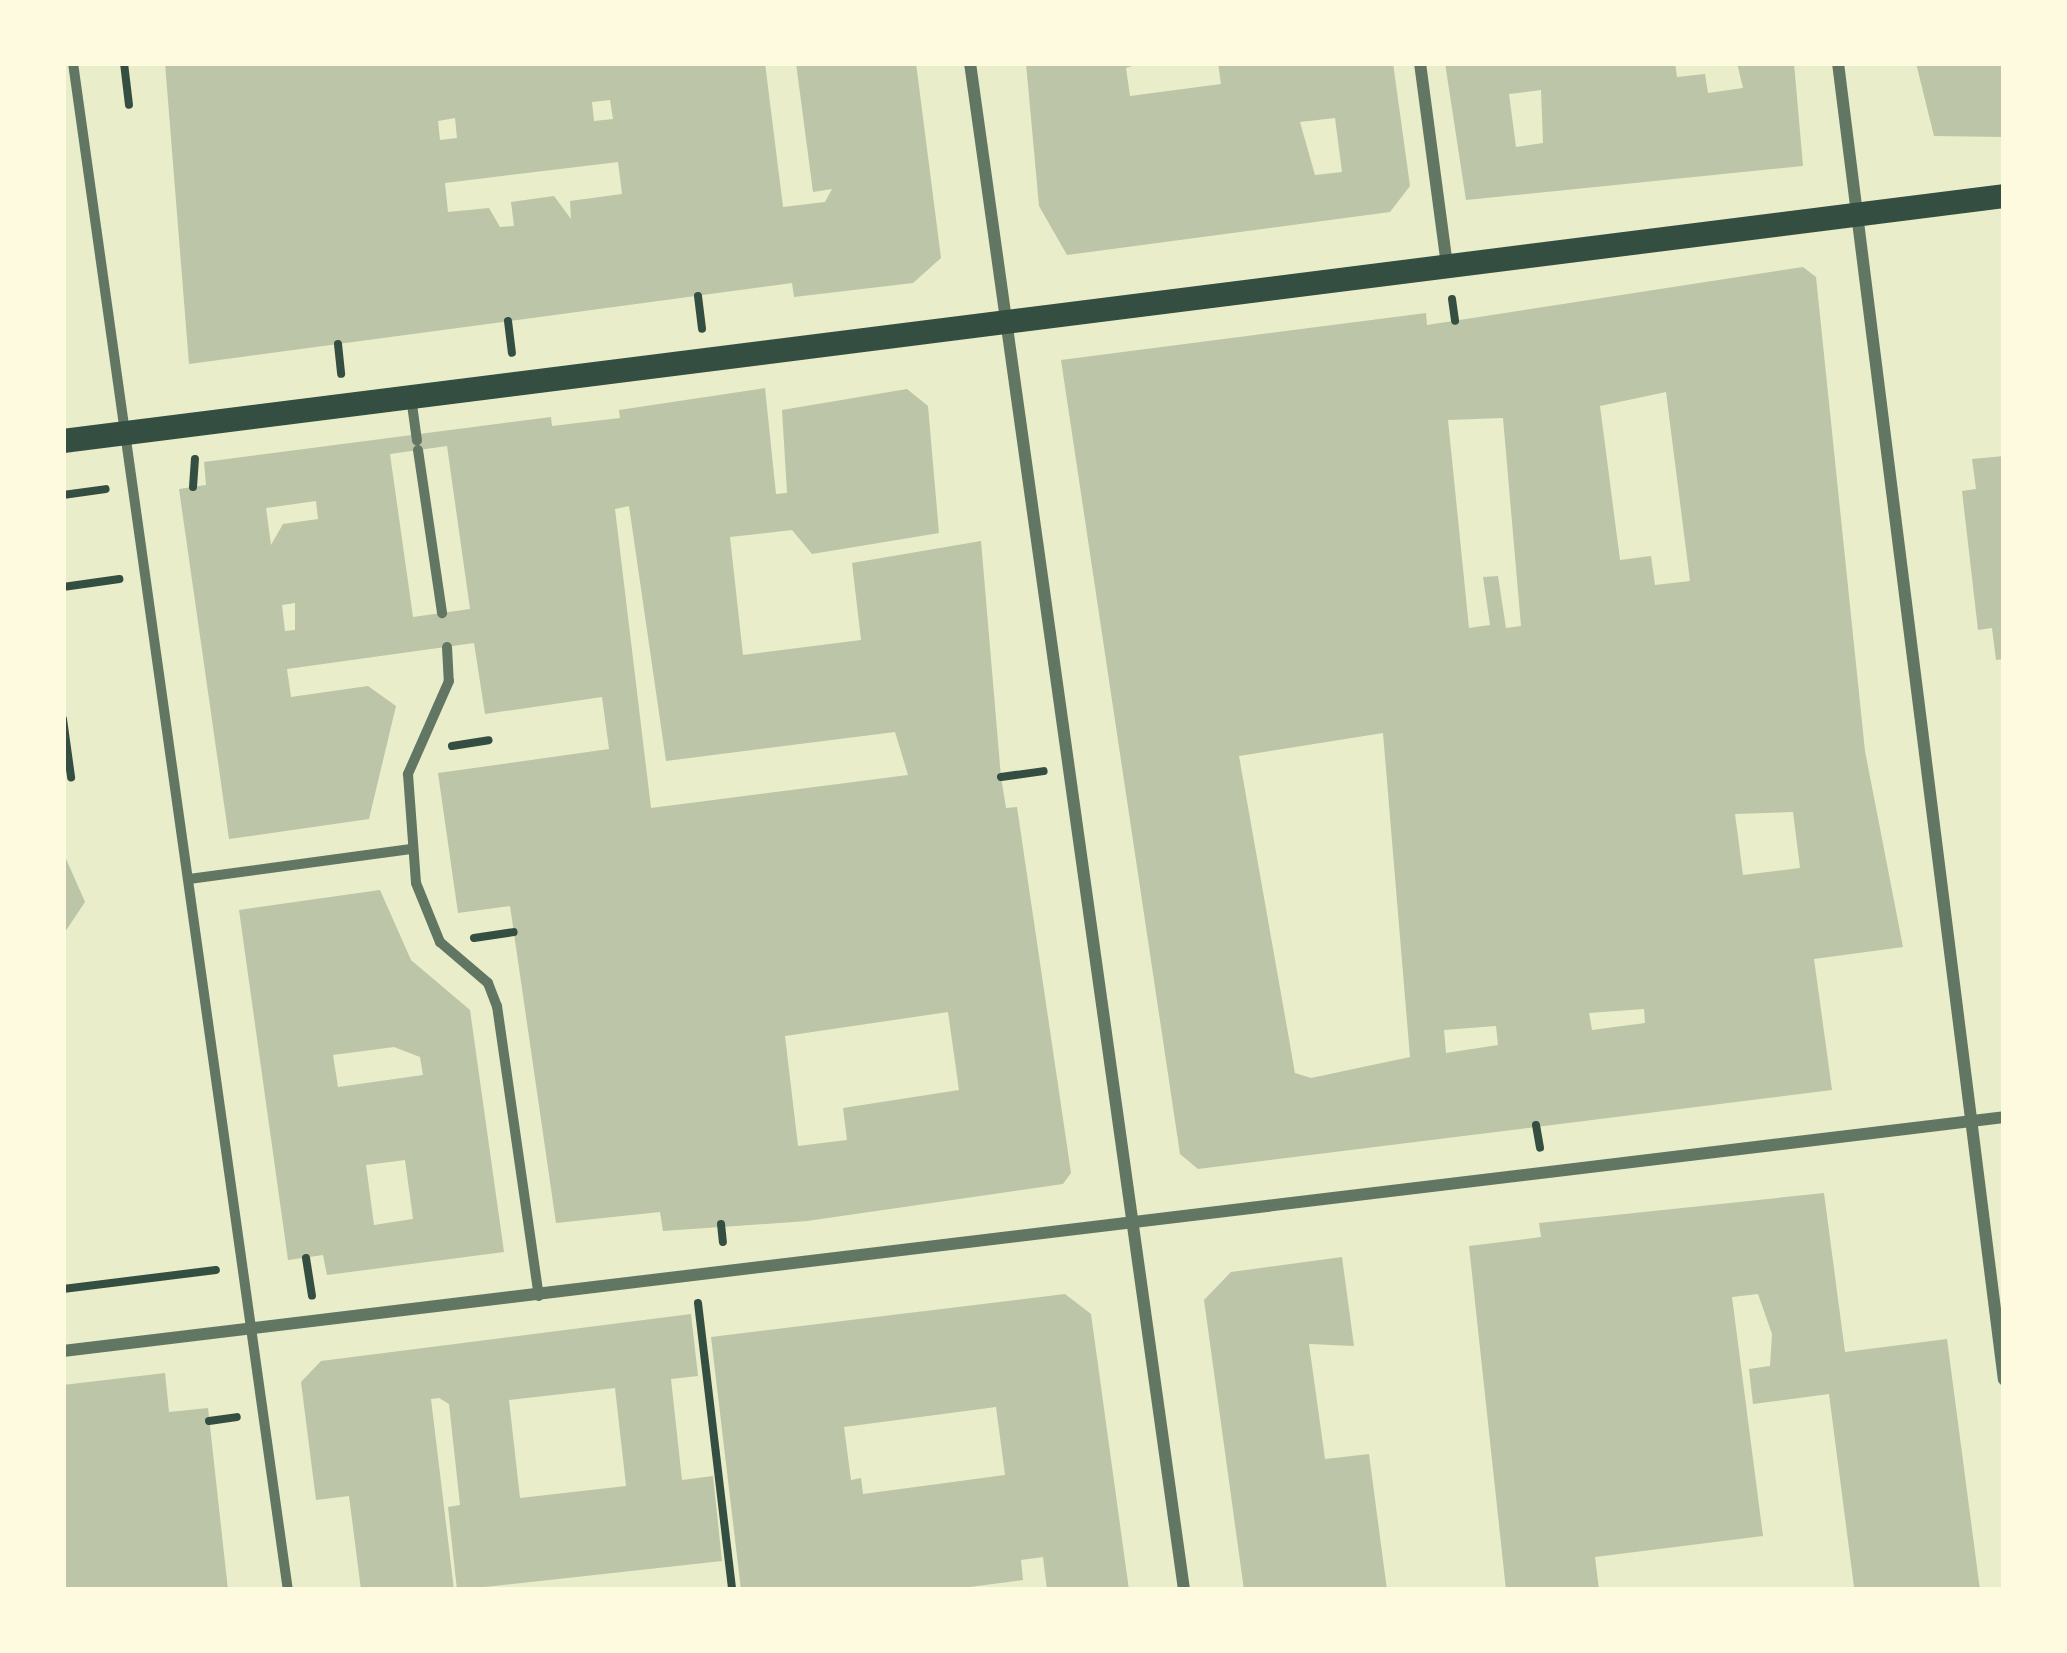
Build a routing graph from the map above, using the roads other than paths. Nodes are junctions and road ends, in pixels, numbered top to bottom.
1 (73, 63) edge
2 (970, 63) edge
3 (1420, 63) edge
4 (1838, 63) edge
5 (2004, 196) edge
6 (1855, 215) junction
7 (1447, 265) junction
8 (1005, 321) junction
9 (411, 397) junction
10 (123, 432) junction
11 (63, 441) edge
12 (442, 613) dead end
13 (447, 647) dead end
14 (411, 849) junction
15 (189, 879) junction
16 (2004, 1118) edge
17 (1968, 1122) junction
18 (1135, 1222) junction
19 (539, 1296) junction
20 (255, 1328) junction
21 (63, 1351) edge
22 (2004, 1380) edge
23 (288, 1590) edge
24 (1184, 1590) edge

1 - 10 street
2 - 8 street
3 - 7 street
4 - 6 street
5 - 6 main road
6 - 7 main road
6 - 17 street
7 - 8 main road
8 - 9 main road
8 - 18 street
9 - 10 main road
9 - 12 street
10 - 11 main road
10 - 15 street
13 - 14 street
14 - 15 street
14 - 19 street
15 - 20 street
16 - 17 street
17 - 18 street
17 - 22 street
18 - 19 street
18 - 24 street
19 - 20 street
20 - 21 street
20 - 23 street

